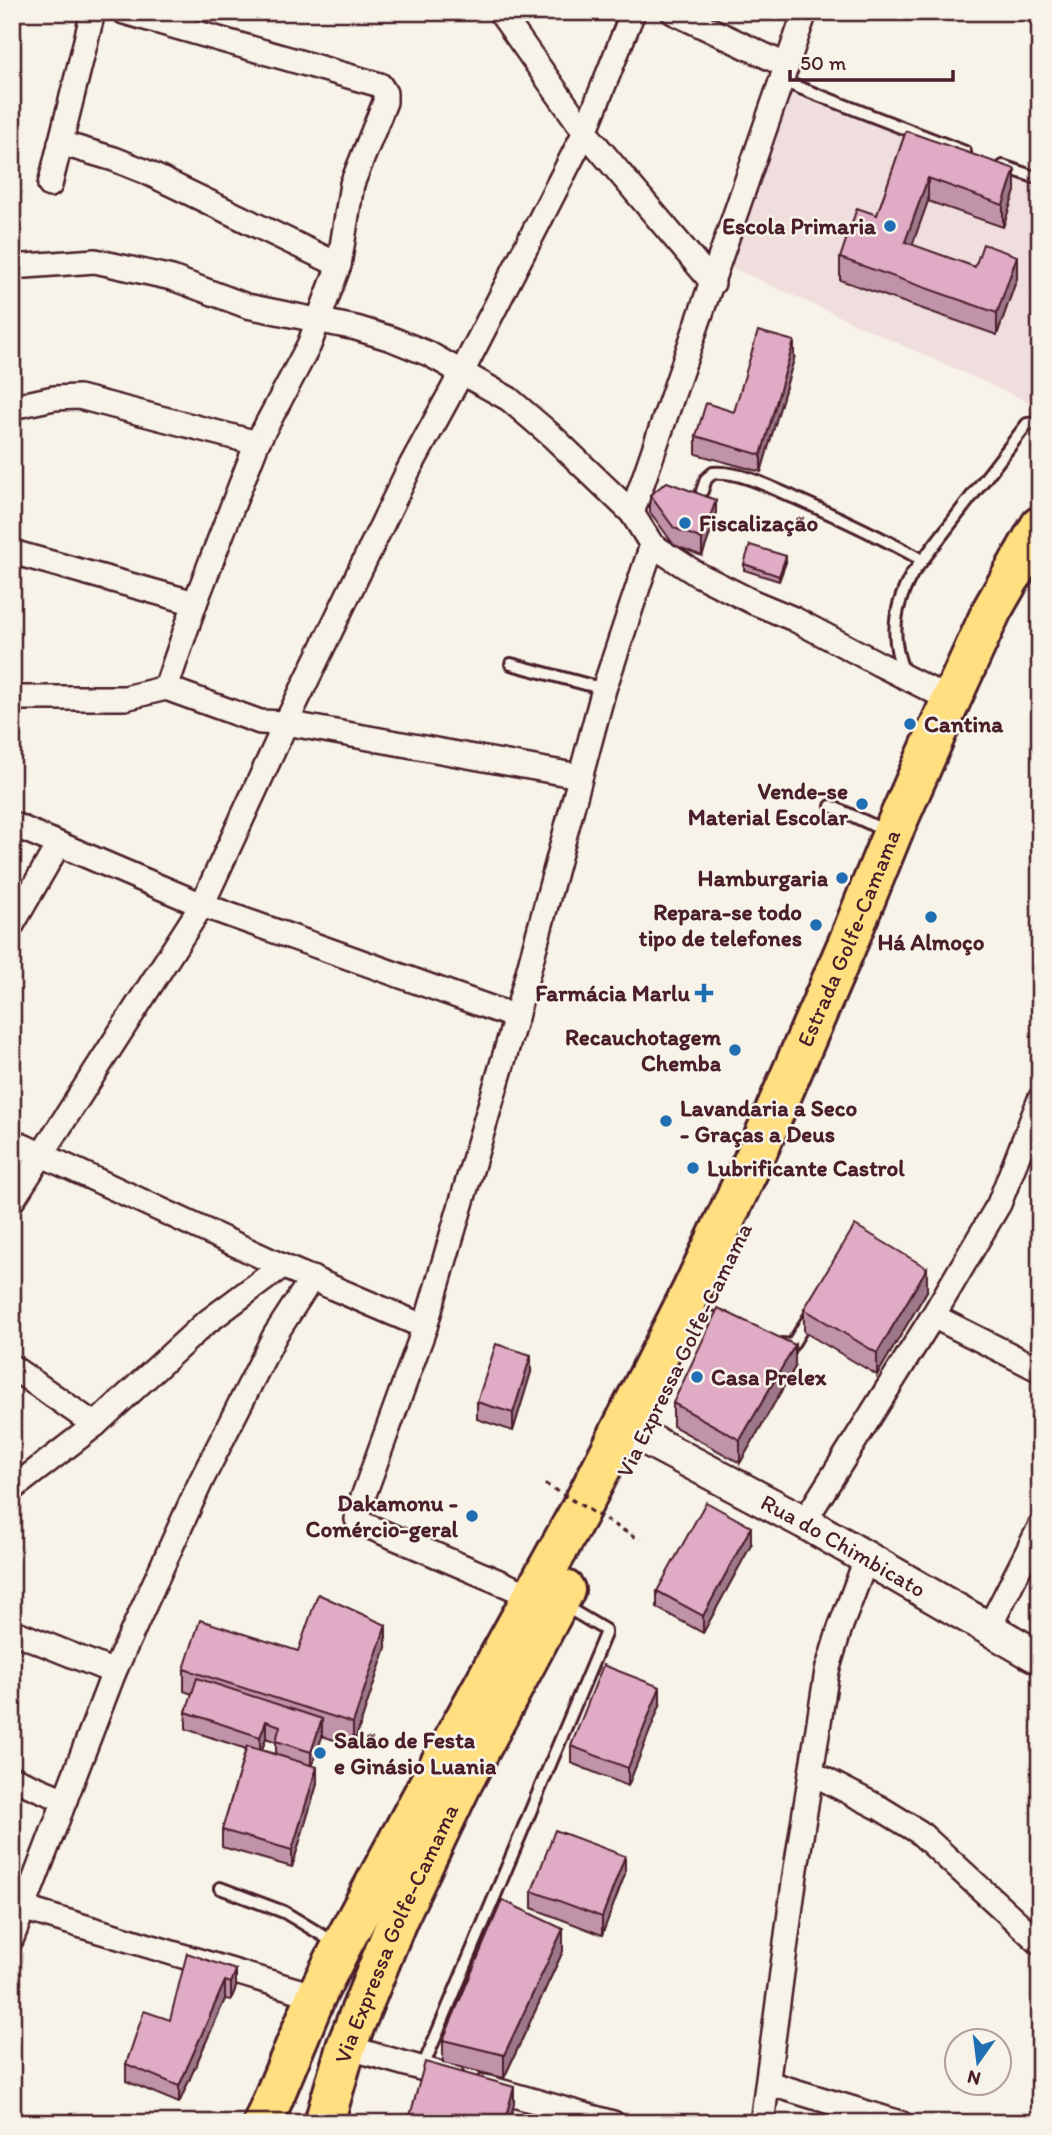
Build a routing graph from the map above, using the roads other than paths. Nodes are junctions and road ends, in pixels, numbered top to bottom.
1 (93, 12) edge
2 (124, 12) edge
3 (500, 12) edge
4 (633, 12) edge
5 (673, 12) edge
6 (805, 12) edge
7 (784, 73) junction
8 (585, 132) junction
9 (60, 143) junction
10 (976, 156) edge
11 (989, 161) edge
12 (1040, 179) edge
13 (50, 185) dead end
14 (339, 265) junction
15 (12, 268) edge
16 (713, 283) junction
17 (318, 322) junction
18 (461, 372) junction
19 (12, 407) edge
20 (1040, 423) edge
21 (257, 443) junction
22 (702, 491) dead end
23 (632, 513) junction
24 (1040, 526) edge
25 (652, 545) junction
26 (12, 552) edge
27 (922, 560) junction
28 (1040, 574) edge
29 (195, 603) junction
30 (511, 664) dead end
31 (907, 679) junction
32 (166, 688) junction
33 (604, 690) junction
34 (12, 698) edge
35 (951, 700) junction
36 (286, 723) junction
37 (579, 776) junction
38 (831, 806) dead end
39 (12, 824) edge
40 (892, 834) junction
41 (58, 845) junction
42 (202, 905) junction
43 (12, 925) edge
44 (516, 1017) junction
45 (1040, 1099) edge
46 (12, 1141) edge
47 (41, 1154) junction
48 (12, 1201) edge
49 (282, 1266) junction
50 (312, 1278) junction
51 (820, 1299) edge
52 (933, 1316) junction
53 (425, 1326) junction
54 (770, 1340) edge
55 (660, 1353) joint
56 (12, 1367) edge
57 (1040, 1370) edge
58 (94, 1425) junction
59 (643, 1437) junction
60 (12, 1489) edge
61 (804, 1522) junction
62 (1040, 1527) edge
63 (867, 1557) junction
64 (545, 1599) junction
65 (989, 1628) junction
66 (12, 1632) edge
67 (1040, 1658) edge
68 (114, 1672) junction
69 (812, 1773) junction
70 (12, 1779) edge
71 (65, 1800) junction
72 (220, 1888) dead end
73 (18, 1906) edge
74 (12, 1938) edge
75 (1040, 1943) edge
76 (341, 1947) junction
77 (316, 1996) junction
78 (346, 2047) junction
79 (422, 2069) junction
80 (768, 2083) junction
81 (263, 2123) edge
82 (324, 2123) edge
83 (613, 2123) edge
84 (762, 2123) edge
85 (900, 2123) edge

1 - 9 street
2 - 14 street
3 - 8 street
4 - 8 street
5 - 7 street
6 - 7 street
7 - 10 lane
7 - 16 street
8 - 16 street
8 - 18 street
9 - 13 street
9 - 14 street
11 - 12 lane
14 - 17 street
15 - 17 street
16 - 23 street
17 - 18 street
17 - 21 street
18 - 23 street
18 - 36 street
19 - 21 street
20 - 27 lane
21 - 29 street
22 - 27 lane
23 - 25 street
24 - 35 highway, Estrada Golfe-Camama
25 - 31 street
25 - 33 street
26 - 29 street
27 - 31 lane
28 - 59 highway, Via Expressa Golfe-Camama
29 - 32 street
30 - 33 lane
31 - 35 street
32 - 34 street
32 - 36 street
33 - 37 street
35 - 40 highway, Estrada Golfe-Camama
36 - 37 street
36 - 42 street
37 - 44 street
38 - 40 lane
39 - 41 street
40 - 55 highway, Estrada Golfe-Camama
41 - 42 street
41 - 43 street
42 - 44 street
42 - 47 street
44 - 53 street
45 - 52 street
46 - 47 street
47 - 48 street
47 - 49 street
49 - 50 street
49 - 58 street
50 - 53 street
50 - 68 street
51 - 54 lane
52 - 57 street
52 - 61 street
53 - 64 street
55 - 64 highway, Via Expressa Golfe-Camama
56 - 58 street
58 - 60 street
59 - 61 street, Rua do Chimbicato
59 - 64 highway, Via Expressa Golfe-Camama
61 - 63 street, Rua do Chimbicato
62 - 65 street
63 - 65 street, Rua do Chimbicato
63 - 69 street
64 - 76 highway, Via Expressa Golfe-Camama
64 - 78 highway, Via Expressa Golfe-Camama
64 - 79 lane
65 - 67 street, Rua do Chimbicato
66 - 68 street
68 - 71 street
69 - 75 street
69 - 80 street
70 - 71 street
71 - 73 street
72 - 76 lane
73 - 74 street
73 - 77 street
76 - 77 highway, Via Expressa Golfe-Camama
77 - 81 highway, Via Expressa Golfe-Camama
78 - 79 street
78 - 82 highway, Via Expressa Golfe-Camama
79 - 83 street
80 - 84 street
80 - 85 street

